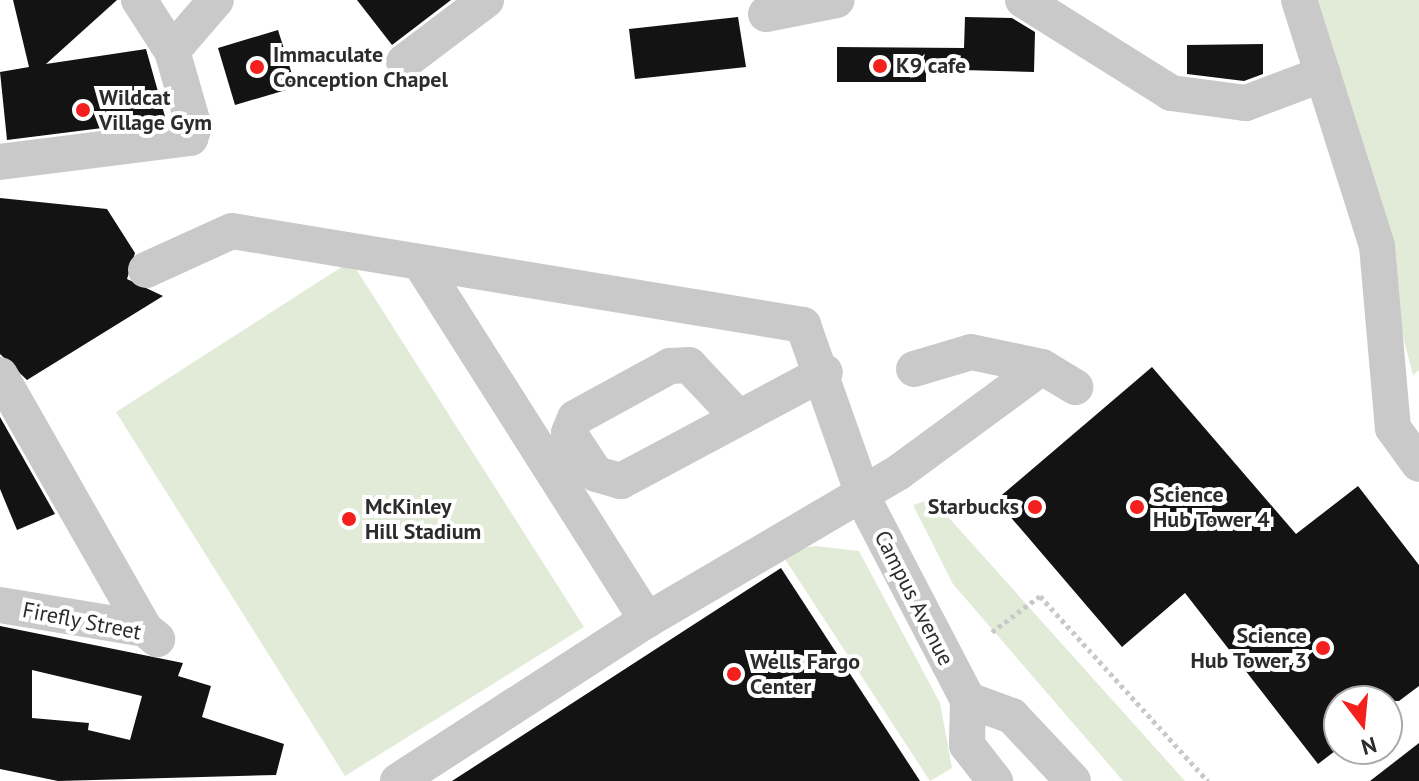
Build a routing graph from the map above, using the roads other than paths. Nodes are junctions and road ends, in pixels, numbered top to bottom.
1 (139, 0) edge
2 (216, 0) edge
3 (486, 0) edge
4 (837, 0) edge
5 (1023, 0) edge
6 (1299, 0) edge
7 (766, 14) dead end
8 (172, 51) junction
9 (404, 62) dead end
10 (1323, 74) junction
11 (0, 162) edge
12 (421, 264) junction
13 (146, 270) dead end
14 (1042, 367) junction
15 (914, 369) dead end
16 (825, 372) junction
17 (0, 375) edge
18 (1075, 387) dead end
19 (737, 416) dead end
20 (1406, 418) edge
21 (1419, 464) edge
22 (863, 494) junction
23 (0, 605) edge
24 (647, 620) junction
25 (968, 700) junction
26 (398, 781) edge
27 (995, 781) edge
28 (1073, 781) edge

1 - 8 street
2 - 8 street
3 - 9 street
4 - 7 street
5 - 10 street
6 - 10 street
8 - 11 street
10 - 20 street
12 - 13 street, Campus Avenue
12 - 16 street, Campus Avenue
12 - 24 street
14 - 15 street
14 - 18 street
14 - 22 street
16 - 19 street
16 - 22 street, Campus Avenue
17 - 23 street, Firefly Street
20 - 21 street
22 - 24 street
22 - 25 street, Campus Avenue
24 - 26 street
25 - 27 street, Campus Avenue
25 - 28 street

